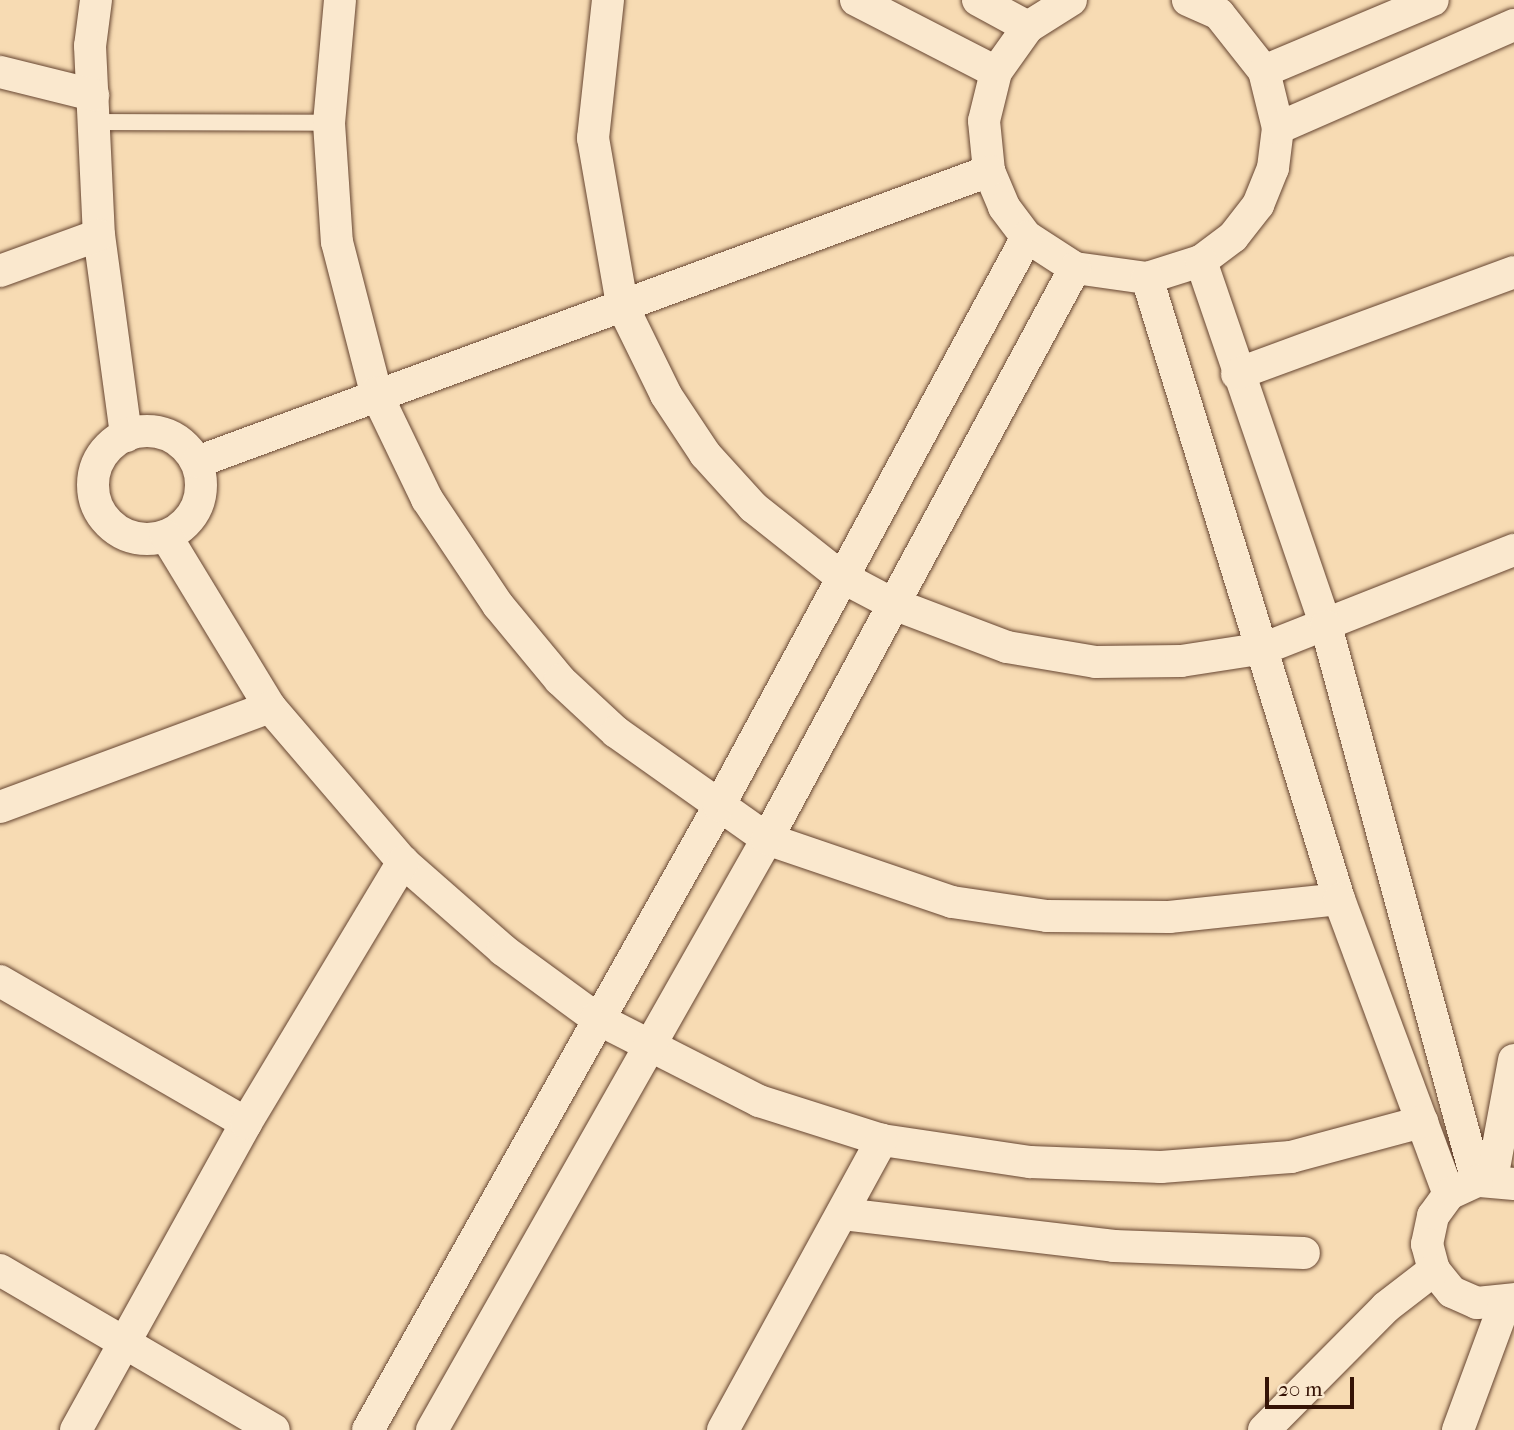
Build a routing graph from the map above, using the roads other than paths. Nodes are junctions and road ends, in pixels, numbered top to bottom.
1 (96, 0) edge
2 (340, 0) edge
3 (608, 0) edge
4 (856, 0) edge
5 (978, 0) edge
6 (1188, 0) edge
7 (1433, 0) edge
8 (1064, 1) edge
9 (1223, 7) edge
10 (1514, 25) edge
11 (1028, 27) junction
12 (1265, 71) junction
13 (0, 72) edge
14 (996, 72) junction
15 (93, 109) junction
16 (329, 123) junction
17 (1278, 128) junction
18 (989, 171) junction
19 (99, 235) junction
20 (1027, 237) junction
21 (1201, 261) junction
22 (1075, 268) junction
23 (0, 271) edge
24 (1514, 272) edge
25 (1147, 278) junction
26 (622, 305) junction
27 (1237, 374) junction
28 (376, 393) junction
29 (126, 436) junction
30 (197, 462) junction
31 (166, 536) junction
32 (1514, 550) edge
33 (840, 576) junction
34 (891, 603) junction
35 (1326, 626) junction
36 (1265, 648) junction
37 (270, 707) junction
38 (719, 806) junction
39 (0, 807) edge
40 (767, 839) junction
41 (403, 862) junction
42 (1339, 899) junction
43 (0, 981) edge
44 (596, 1018) junction
45 (653, 1046) junction
46 (1514, 1060) edge
47 (1422, 1122) junction
48 (246, 1123) junction
49 (882, 1140) junction
50 (1483, 1185) edge
51 (843, 1214) junction
52 (1304, 1253) dead end
53 (0, 1270) edge
54 (1434, 1270) junction
55 (1509, 1301) edge
56 (125, 1341) junction
57 (76, 1430) edge
58 (274, 1430) edge
59 (368, 1430) edge
60 (432, 1430) edge
61 (723, 1430) edge
62 (1264, 1430) edge
63 (1458, 1430) edge

1 - 15 street
2 - 16 street
3 - 26 street
4 - 14 street
5 - 11 street
6 - 9 street
7 - 12 street
8 - 11 street
9 - 12 street
10 - 17 street
11 - 14 street
12 - 17 street
13 - 15 street
14 - 18 street
15 - 16 lane
15 - 19 street
16 - 28 street
17 - 21 street
18 - 20 street
18 - 26 street
19 - 23 street
19 - 29 street
20 - 22 street
20 - 33 street
21 - 25 street
21 - 27 street
22 - 25 street
22 - 34 street
24 - 27 street
25 - 36 street
26 - 28 street
26 - 33 street
27 - 35 street
28 - 30 street
28 - 38 street
29 - 30 street
29 - 31 street
30 - 31 street
31 - 37 street
32 - 35 street
33 - 34 street
33 - 38 street
34 - 36 street
34 - 40 street
35 - 36 street
35 - 50 street
36 - 42 street
37 - 39 street
37 - 41 street
38 - 40 street
38 - 44 street
40 - 42 street
40 - 45 street
41 - 44 street
41 - 48 street
42 - 47 street
43 - 48 street
44 - 45 street
44 - 59 street
45 - 49 street
45 - 60 street
46 - 50 street
47 - 49 street
47 - 50 street
48 - 56 street
49 - 51 street
50 - 54 street
51 - 52 street
51 - 61 street
53 - 56 street
54 - 55 street
54 - 62 street
55 - 63 street
56 - 57 street
56 - 58 street

